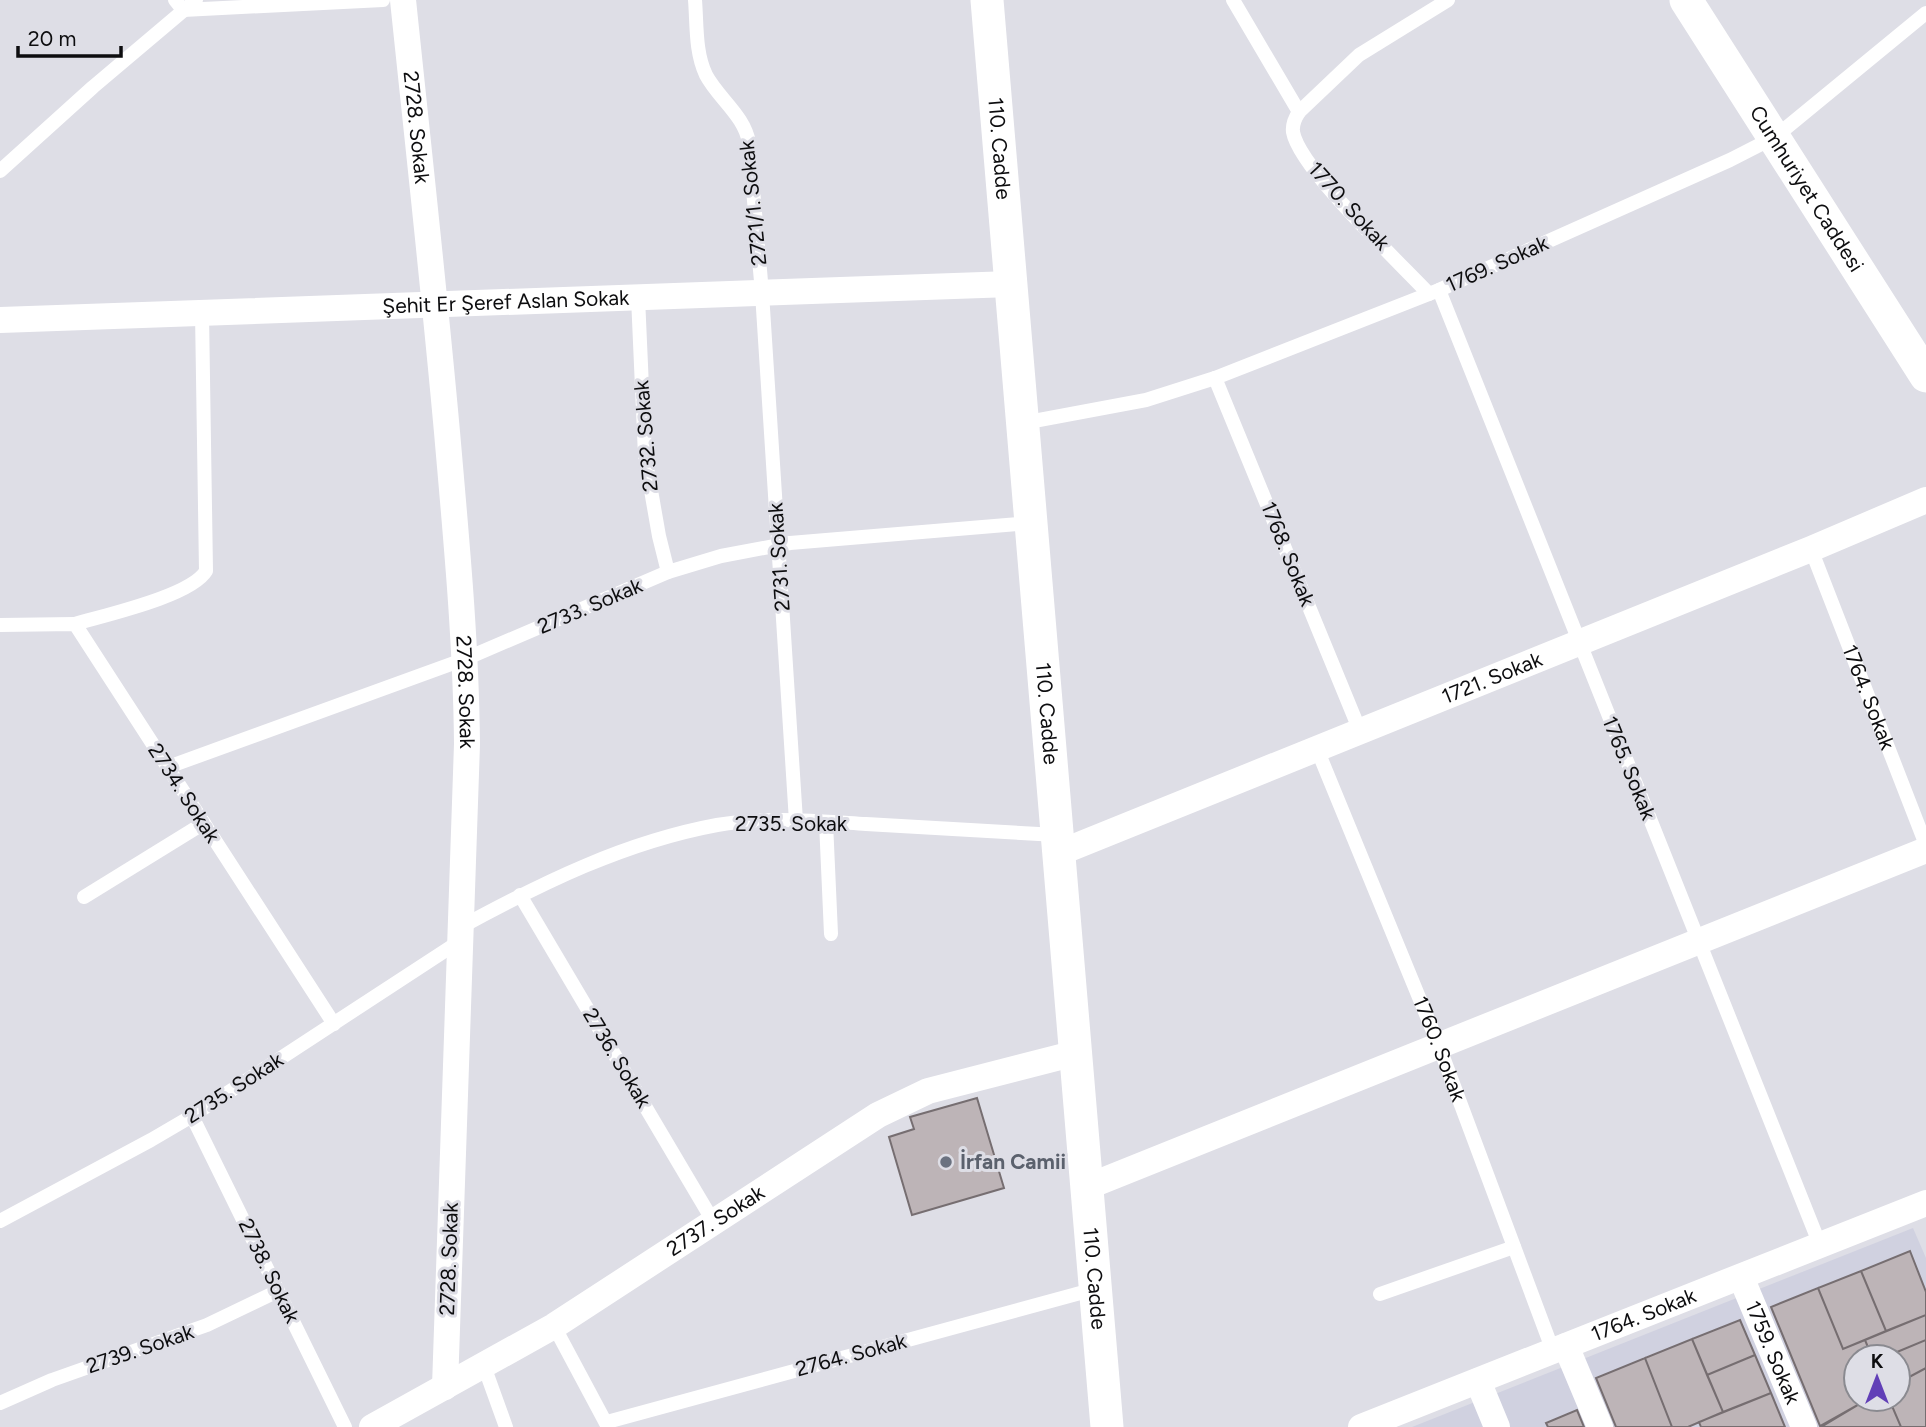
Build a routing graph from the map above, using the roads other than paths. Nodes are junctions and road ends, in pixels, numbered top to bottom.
1 (196, 0) edge
2 (383, 0) edge
3 (403, 0) edge
4 (695, 0) edge
5 (987, 0) edge
6 (1233, 0) edge
7 (1448, 0) edge
8 (1686, 0) edge
9 (179, 5) edge
10 (1926, 13) edge
11 (1299, 112) junction
12 (1775, 138) junction
13 (0, 171) edge
14 (1011, 284) junction
15 (1434, 292) junction
16 (762, 293) junction
17 (638, 297) junction
18 (435, 305) junction
19 (202, 313) junction
20 (0, 320) edge
21 (1926, 376) edge
22 (1215, 378) junction
23 (1023, 422) junction
24 (1926, 500) edge
25 (1031, 523) junction
26 (778, 545) junction
27 (1811, 549) junction
28 (668, 572) junction
29 (75, 624) junction
30 (0, 625) edge
31 (1579, 643) junction
32 (465, 659) junction
33 (1360, 731) junction
34 (1317, 749) junction
35 (168, 767) junction
36 (796, 821) junction
37 (826, 822) junction
38 (204, 823) junction
39 (1058, 844) junction
40 (1926, 848) edge
41 (520, 895) junction
42 (84, 897) dead end
43 (460, 934) junction
44 (831, 934) dead end
45 (1698, 942) junction
46 (334, 1024) junction
47 (1439, 1046) junction
48 (1076, 1053) junction
49 (192, 1116) junction
50 (1087, 1187) junction
51 (1924, 1210) edge
52 (0, 1221) edge
53 (713, 1221) junction
54 (1820, 1245) junction
55 (1514, 1247) junction
56 (1741, 1277) junction
57 (1096, 1289) junction
58 (278, 1291) junction
59 (1380, 1294) dead end
60 (554, 1326) junction
61 (1560, 1348) junction
62 (484, 1366) junction
63 (1478, 1381) junction
64 (445, 1387) junction
65 (0, 1404) edge
66 (1389, 1422) edge
67 (608, 1425) edge
68 (345, 1427) edge
69 (372, 1427) edge
70 (506, 1427) edge
71 (1107, 1427) edge
72 (1361, 1427) edge
73 (1497, 1427) edge
74 (1601, 1427) edge
75 (1804, 1427) edge

1 - 9 lane
2 - 9 lane
3 - 18 street, 2728. Sokak
4 - 16 lane, 2721/1. Sokak
5 - 14 street, 110. Cadde
6 - 11 lane
7 - 11 lane
8 - 12 street, Cumhuriyet Caddesi
9 - 13 lane
10 - 12 lane, 1769. Sokak
11 - 15 lane, 1770. Sokak
12 - 15 lane, 1769. Sokak
12 - 21 street, Cumhuriyet Caddesi
14 - 16 street, Şehit Er Şeref Aslan Sokak
14 - 23 street, 110. Cadde
15 - 22 lane, 1769. Sokak
15 - 31 lane, 1765. Sokak
16 - 17 street, Şehit Er Şeref Aslan Sokak
16 - 26 lane, 2731. Sokak
17 - 18 street, Şehit Er Şeref Aslan Sokak
17 - 28 lane, 2732. Sokak
18 - 19 street, Şehit Er Şeref Aslan Sokak
18 - 32 street, 2728. Sokak
19 - 20 street, Şehit Er Şeref Aslan Sokak
19 - 29 lane
22 - 23 lane, 1769. Sokak
22 - 33 lane, 1768. Sokak
23 - 25 street, 110. Cadde
24 - 27 street, 1721. Sokak
25 - 26 lane, 2733. Sokak
25 - 39 street, 110. Cadde
26 - 28 lane, 2733. Sokak
26 - 36 lane, 2731. Sokak
27 - 31 street, 1721. Sokak
27 - 40 lane, 1764. Sokak
28 - 32 lane, 2733. Sokak
29 - 30 lane
29 - 35 lane, 2734. Sokak
31 - 33 street, 1721. Sokak
31 - 45 lane, 1765. Sokak
32 - 35 lane, 2733. Sokak
32 - 43 street, 2728. Sokak
33 - 34 street, 1721. Sokak
34 - 39 street, 1721. Sokak
34 - 47 lane, 1760. Sokak
35 - 38 lane, 2734. Sokak
36 - 37 lane, 2735. Sokak
36 - 41 lane, 2735. Sokak
37 - 39 lane, 2735. Sokak
37 - 44 lane
38 - 42 lane
38 - 46 lane, 2734. Sokak
39 - 48 street, 110. Cadde
40 - 45 street
41 - 43 lane, 2735. Sokak
41 - 53 lane, 2736. Sokak
43 - 46 lane, 2735. Sokak
43 - 64 street, 2728. Sokak
45 - 47 street
45 - 54 lane, 1765. Sokak
46 - 49 lane, 2735. Sokak
47 - 50 street
47 - 55 lane, 1760. Sokak
48 - 50 street, 110. Cadde
48 - 53 street, 2737. Sokak
49 - 52 lane, 2735. Sokak
49 - 58 lane, 2738. Sokak
50 - 57 street, 110. Cadde
51 - 54 street, 1764. Sokak
53 - 60 street, 2737. Sokak
54 - 56 street, 1764. Sokak
55 - 59 lane
55 - 61 lane, 1760. Sokak
56 - 61 street, 1764. Sokak
56 - 75 street, 1759. Sokak
57 - 67 lane, 2764. Sokak
57 - 71 street, 110. Cadde
58 - 65 lane, 2739. Sokak
58 - 68 lane, 2738. Sokak
60 - 62 street, 2737. Sokak
60 - 67 lane, 2764. Sokak
61 - 63 street, 1764. Sokak
61 - 74 street, 1760. Sokak
62 - 64 street, 2737. Sokak
62 - 70 lane
63 - 66 street, 1764. Sokak
63 - 73 street
64 - 69 street, 2737. Sokak
66 - 72 street, 1764. Sokak

